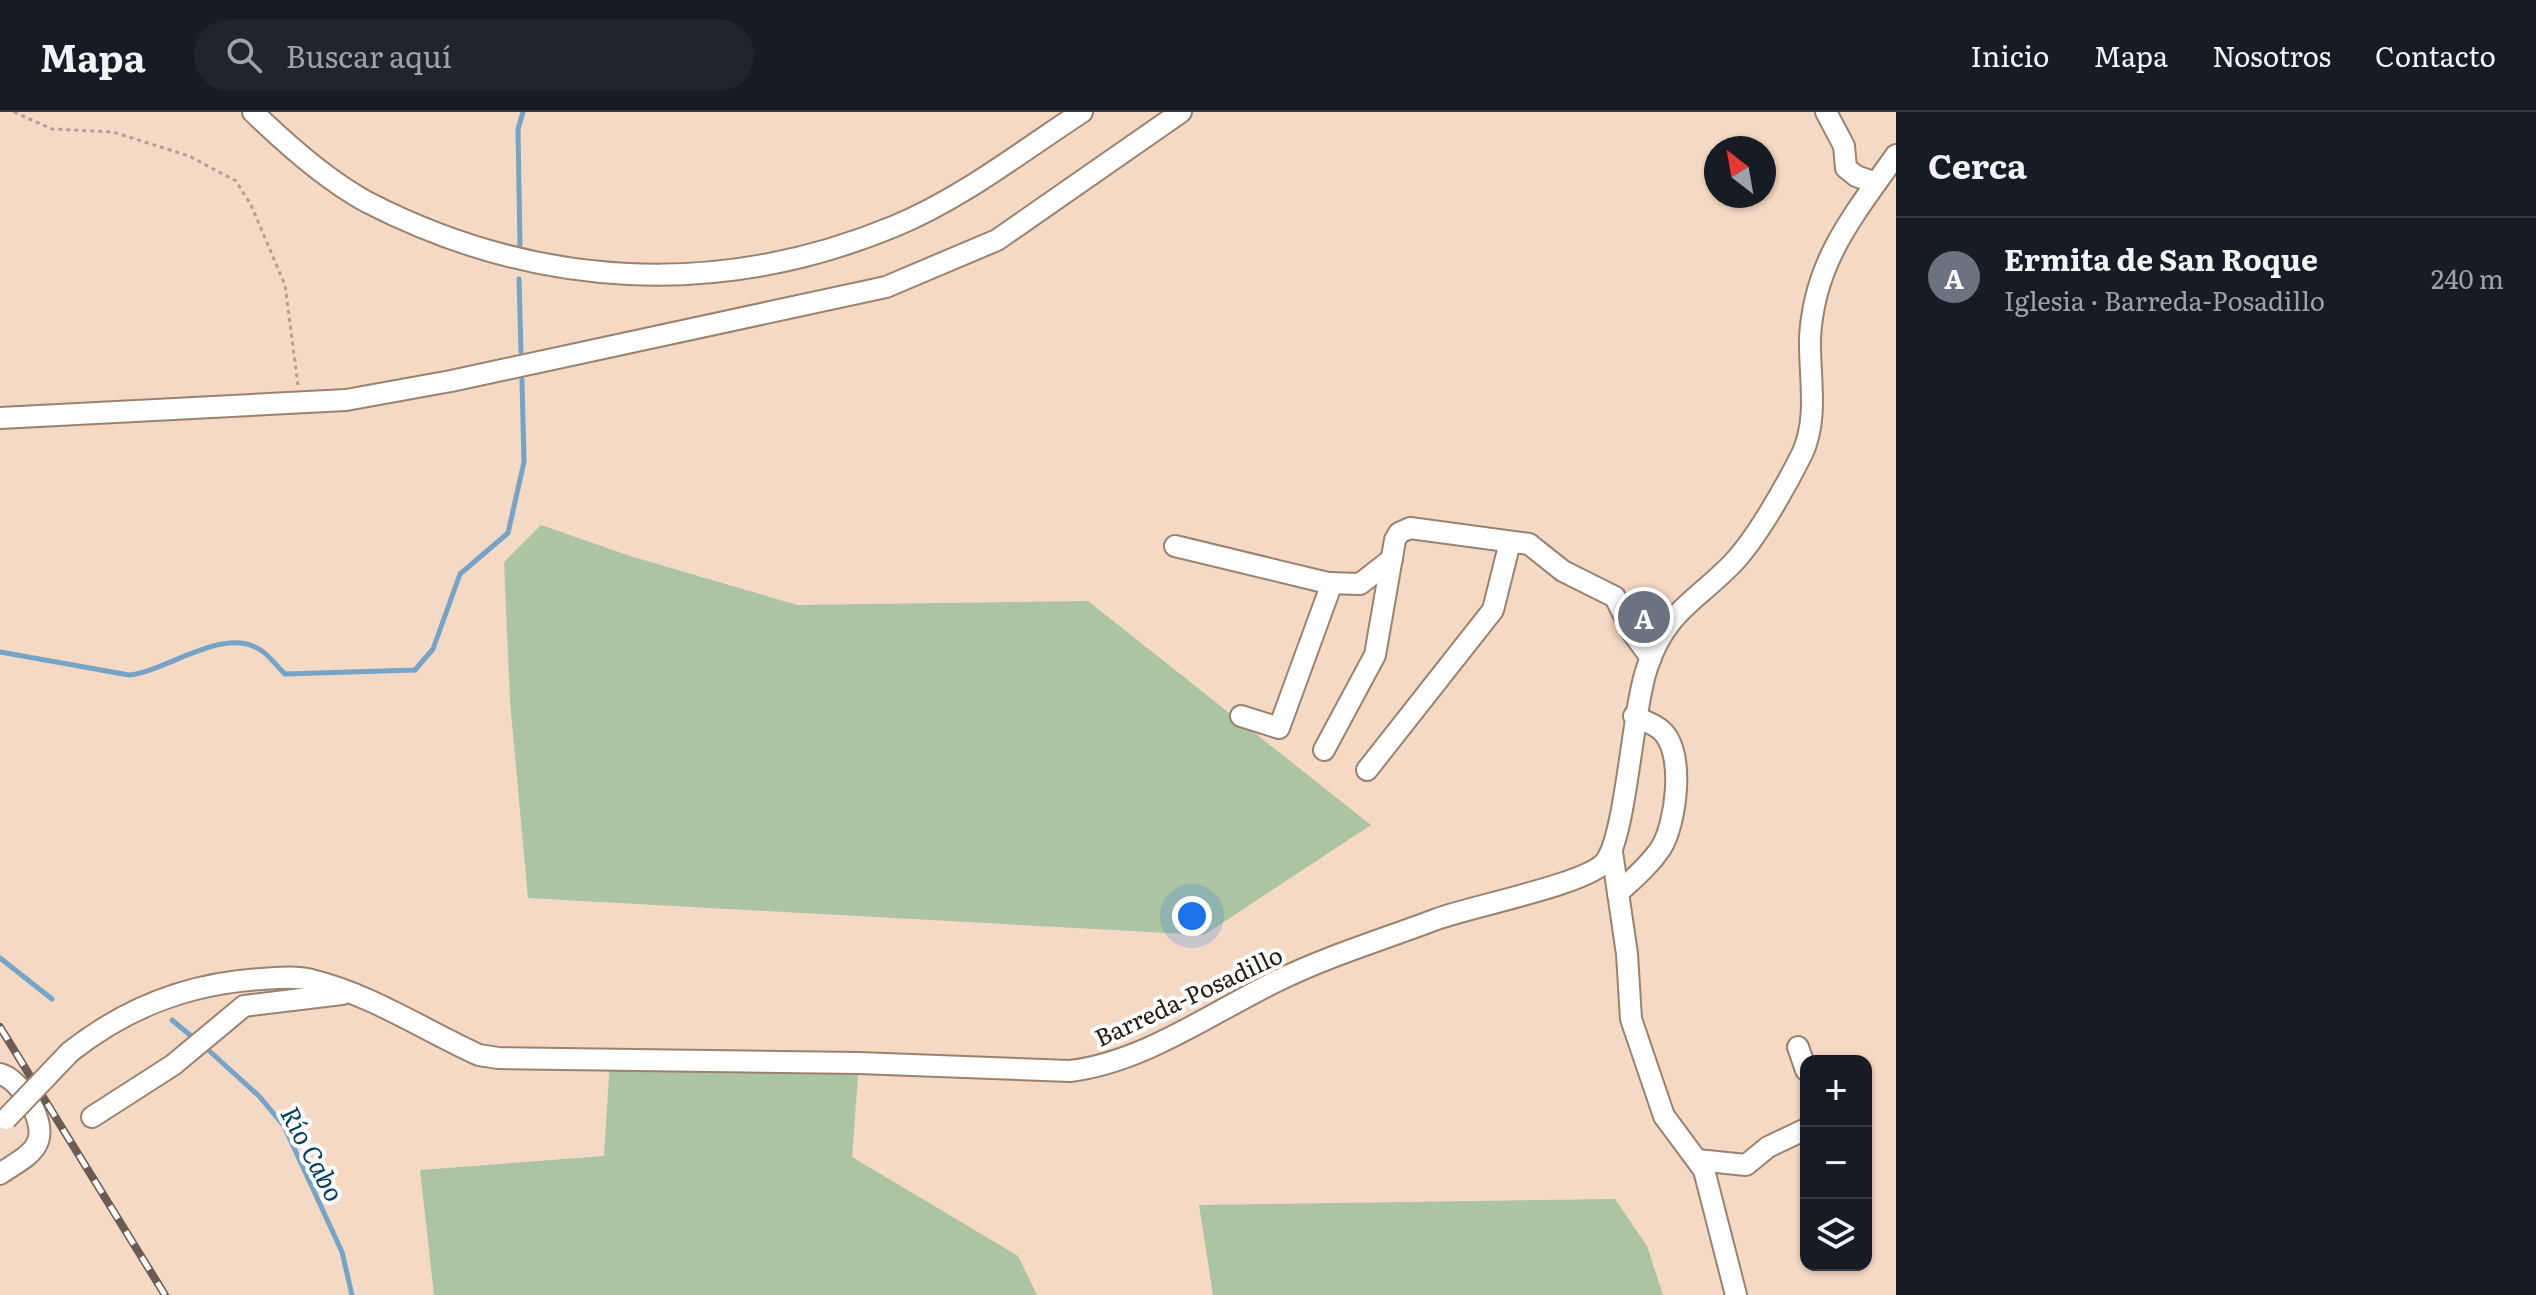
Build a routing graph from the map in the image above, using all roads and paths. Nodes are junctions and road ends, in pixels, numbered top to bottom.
1 (14, 112) edge
2 (253, 112) edge
3 (1082, 112) edge
4 (1181, 112) edge
5 (1826, 112) edge
6 (1896, 155) edge
7 (1876, 183) junction
8 (300, 401) junction
9 (0, 418) edge
10 (1510, 542) junction
11 (1175, 546) dead end
12 (1392, 559) junction
13 (1332, 583) junction
14 (1651, 658) junction
15 (1241, 716) dead end
16 (1634, 716) junction
17 (1324, 750) dead end
18 (1367, 770) dead end
19 (1612, 852) junction
20 (1618, 893) junction
21 (350, 993) junction
22 (1798, 1047) dead end
23 (1801, 1055) edge
24 (5, 1075) edge
25 (92, 1117) dead end
26 (3, 1121) edge
27 (1800, 1132) edge
28 (1697, 1160) junction
29 (0, 1174) edge
30 (1736, 1295) edge

1 - 8 path
2 - 3 street
4 - 8 street
5 - 7 street
6 - 7 street
7 - 14 street
8 - 9 street
10 - 12 street
10 - 14 street
10 - 18 street
11 - 13 street
12 - 13 street
12 - 17 street
13 - 15 street
14 - 16 street
16 - 19 street
16 - 20 street
19 - 20 street
19 - 21 street, Barreda-Posadillo
20 - 28 street
21 - 25 street
21 - 26 street, Barreda-Posadillo, bridge
22 - 23 street
24 - 29 street
27 - 28 street
28 - 30 street

